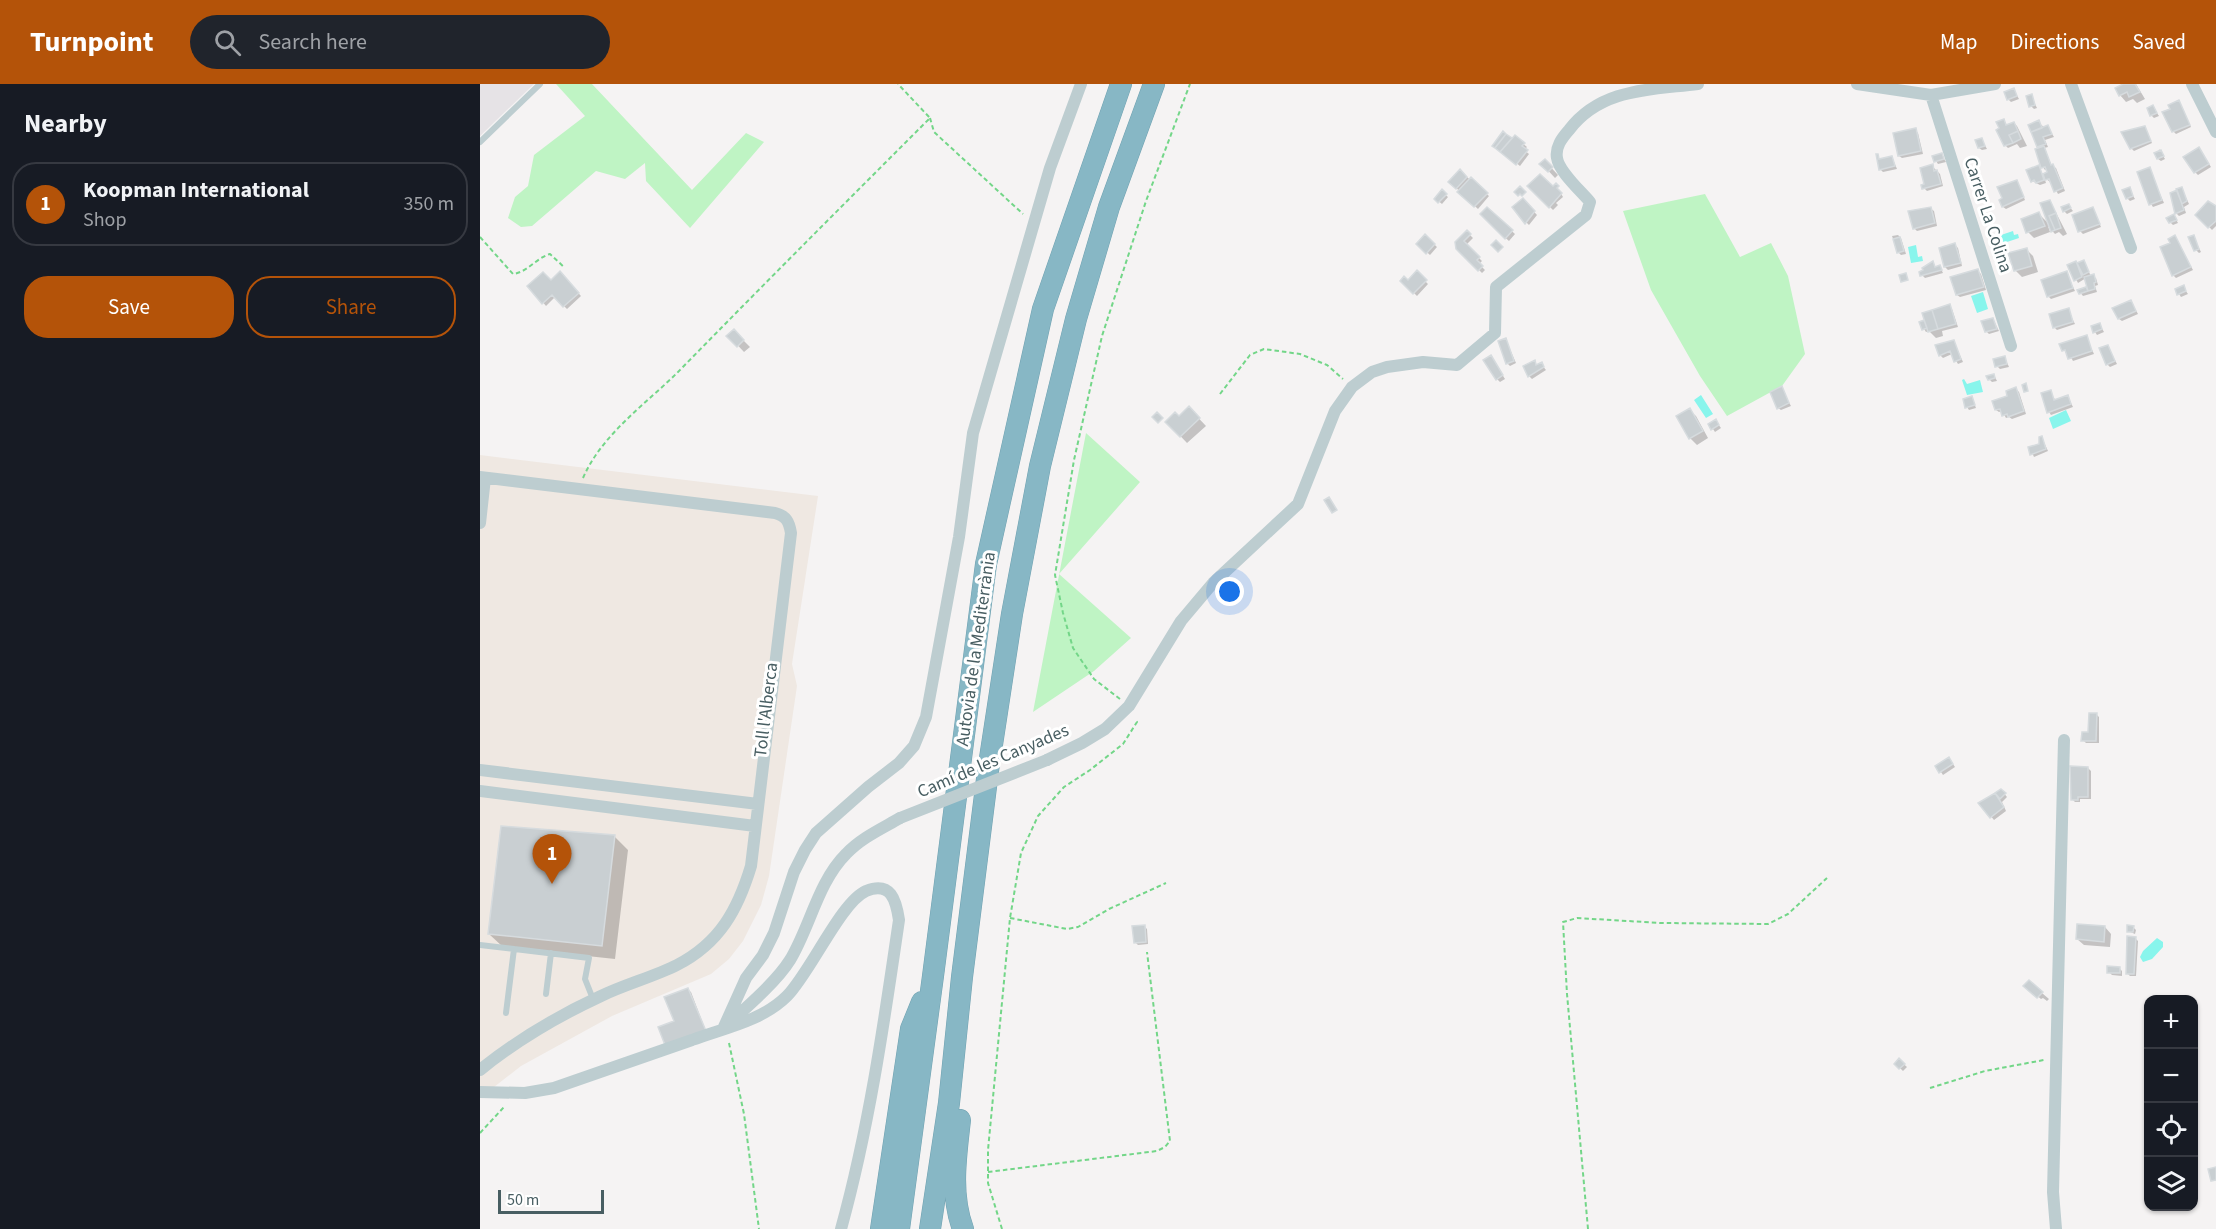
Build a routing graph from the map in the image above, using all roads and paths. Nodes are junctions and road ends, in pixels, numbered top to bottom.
1 (540, 84) edge
2 (898, 84) edge
3 (1081, 84) edge
4 (1121, 84) edge
5 (1154, 84) edge
6 (1190, 84) edge
7 (1698, 84) edge
8 (1857, 84) edge
9 (1995, 84) edge
10 (2071, 84) edge
11 (2192, 84) edge
12 (1931, 95) junction
13 (930, 118) junction
14 (2216, 132) edge
15 (480, 142) edge
16 (1033, 224) junction
17 (480, 237) edge
18 (2131, 248) dead end
19 (565, 268) dead end
20 (2011, 346) dead end
21 (1352, 387) junction
22 (1220, 394) dead end
23 (483, 477) edge
24 (579, 489) junction
25 (480, 523) edge
26 (1129, 706) junction
27 (2064, 740) dead end
28 (480, 770) edge
29 (480, 791) edge
30 (758, 804) junction
31 (755, 826) junction
32 (1827, 878) dead end
33 (1166, 883) dead end
34 (1010, 918) junction
35 (480, 945) edge
36 (514, 949) junction
37 (1147, 952) dead end
38 (551, 953) junction
39 (933, 976) junction
40 (962, 977) junction
41 (546, 994) dead end
42 (593, 999) junction
43 (506, 1012) dead end
44 (723, 1029) junction
45 (2055, 1059) junction
46 (480, 1070) edge
47 (1930, 1088) dead end
48 (480, 1092) edge
49 (508, 1093) junction
50 (480, 1133) edge
51 (988, 1172) junction
52 (759, 1229) edge
53 (841, 1229) edge
54 (881, 1229) edge
55 (899, 1229) edge
56 (930, 1229) edge
57 (963, 1229) edge
58 (1002, 1229) edge
59 (1588, 1229) edge
60 (2056, 1229) edge

1 - 15 lane
2 - 13 path
3 - 16 street
4 - 39 highway, Autovia de la Mediterrània
5 - 40 highway, Autovia de la Mediterrània
6 - 26 path
7 - 21 street, Camí de les Canyades
8 - 12 street
9 - 12 street
10 - 18 street
11 - 14 street
12 - 20 street, Carrer La Colina
13 - 16 path
13 - 24 path
16 - 44 street
17 - 19 path
21 - 22 path
21 - 26 street, Camí de les Canyades
23 - 24 street
23 - 25 street
24 - 30 street
26 - 34 path
26 - 44 street, Camí de les Canyades, bridge
27 - 45 street
28 - 30 street
29 - 31 street
30 - 31 street
31 - 42 street
32 - 59 path
33 - 34 path
34 - 51 path
35 - 36 lane
36 - 38 lane
36 - 43 lane
37 - 51 path
38 - 41 lane
38 - 42 lane
39 - 54 highway
39 - 55 highway, Autovia de la Mediterrània
40 - 56 highway, Autovia de la Mediterrània
40 - 57 highway
42 - 46 street
44 - 49 street
44 - 52 path
44 - 53 street
45 - 47 path
45 - 60 street
48 - 49 street
49 - 50 path
51 - 58 path

